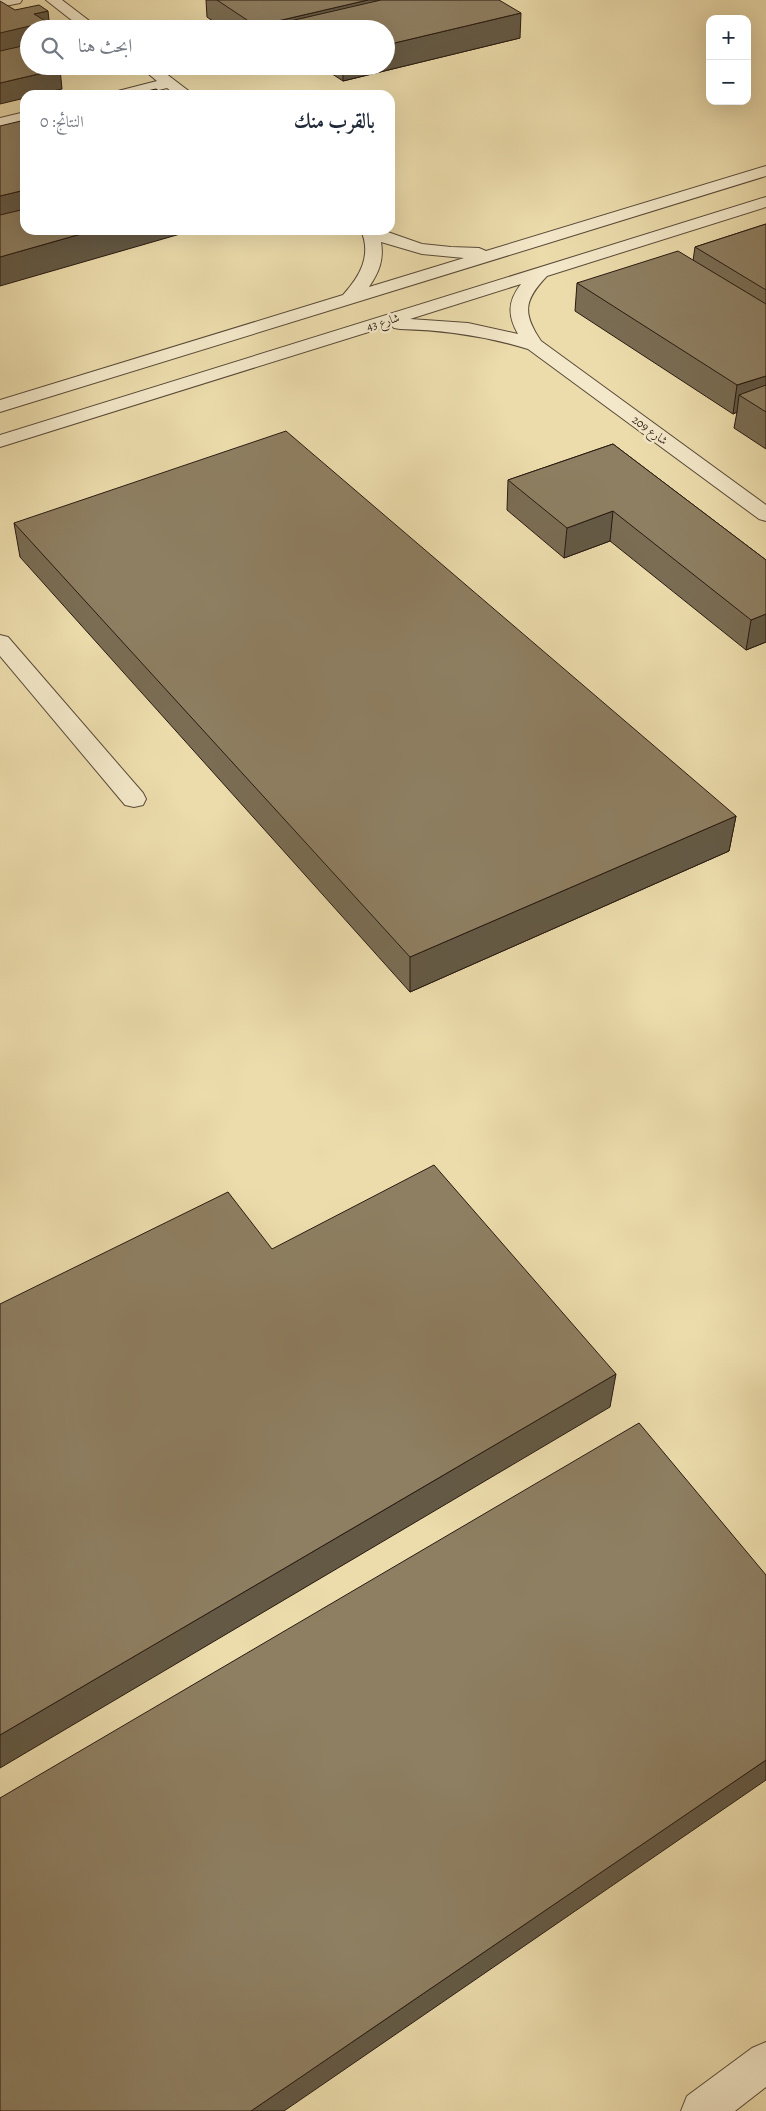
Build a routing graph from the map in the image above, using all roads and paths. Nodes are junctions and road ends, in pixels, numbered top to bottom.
1 (15, 0) edge
2 (52, 0) edge
3 (0, 3) edge
4 (80, 20) edge
5 (158, 75) edge
6 (169, 83) junction
7 (140, 90) edge
8 (179, 90) edge
9 (20, 118) edge
10 (0, 123) edge
11 (766, 171) edge
12 (766, 202) edge
13 (371, 235) edge
14 (380, 235) edge
15 (504, 252) junction
16 (541, 272) junction
17 (349, 299) junction
18 (361, 329) junction
19 (534, 345) junction
20 (0, 406) edge
21 (0, 441) edge
22 (766, 515) edge
23 (0, 642) edge
24 (134, 799) dead end
25 (766, 2062) edge
26 (702, 2111) edge

1 - 3 street
2 - 4 street
5 - 6 street
6 - 7 street
6 - 8 street
9 - 10 street
11 - 15 street
12 - 16 street, شارع 43
13 - 17 street
14 - 15 street
15 - 17 street
16 - 18 street, شارع 43
16 - 19 street, شارع 209
17 - 20 street
18 - 19 street, شارع 209
18 - 21 street, شارع 43
19 - 22 street, شارع 209
23 - 24 street
25 - 26 street

